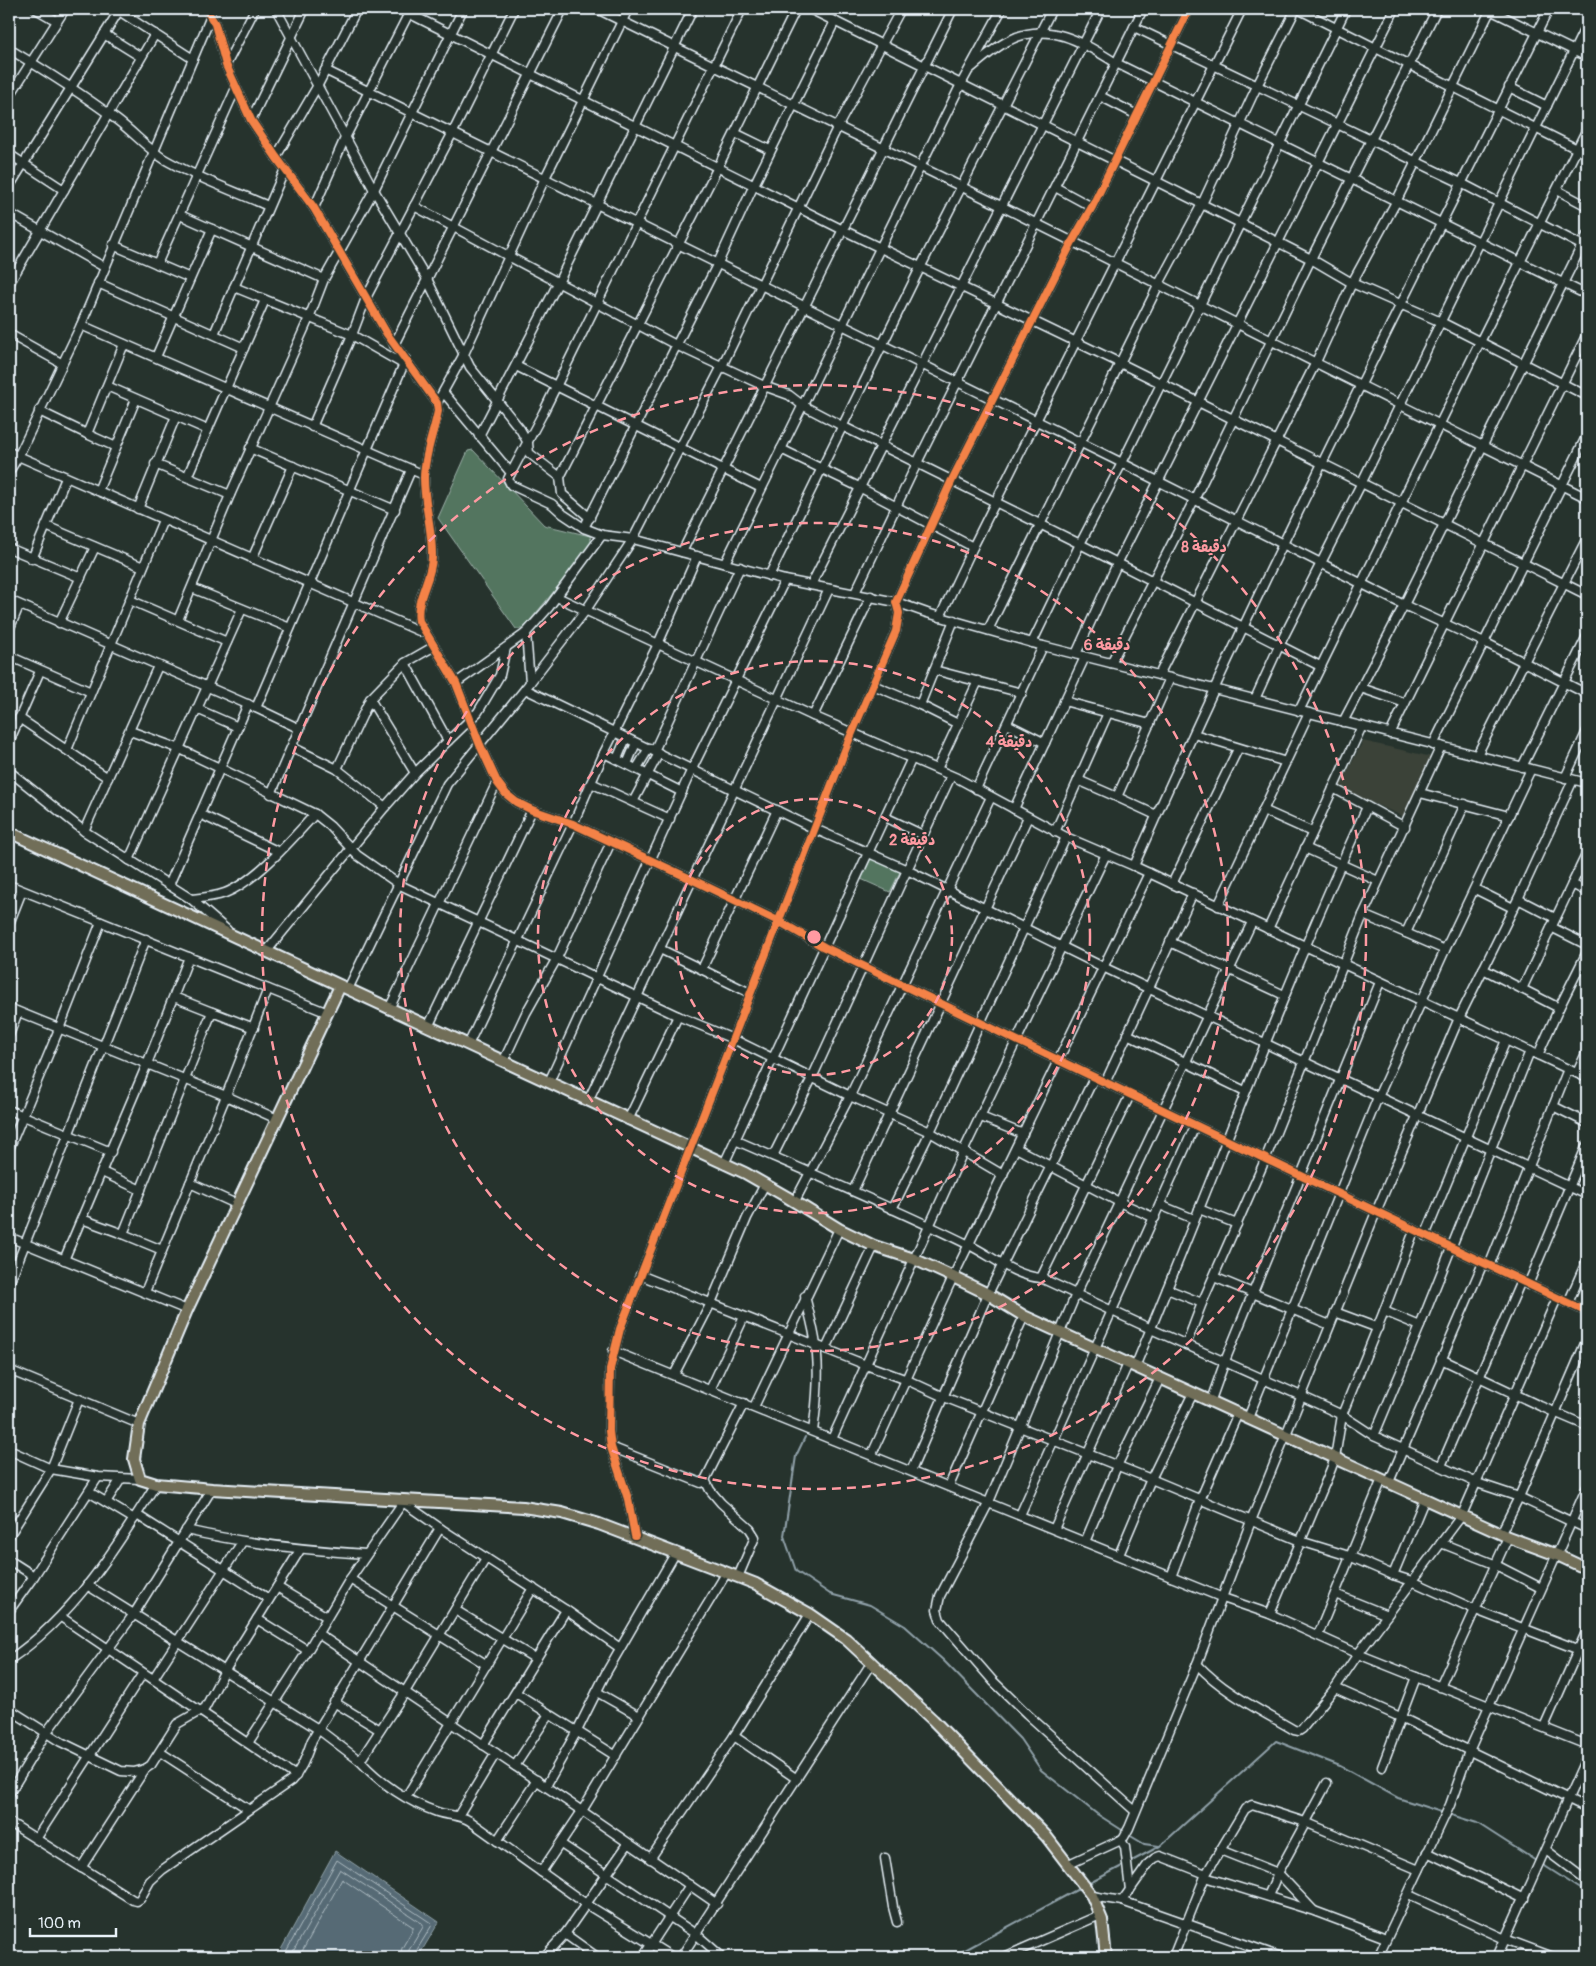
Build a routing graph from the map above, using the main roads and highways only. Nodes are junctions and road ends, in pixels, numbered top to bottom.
1 (9, 832) edge
2 (344, 988) junction
3 (1587, 1569) edge
4 (1106, 1957) edge

1 - 2 main road
2 - 3 main road
2 - 4 main road

